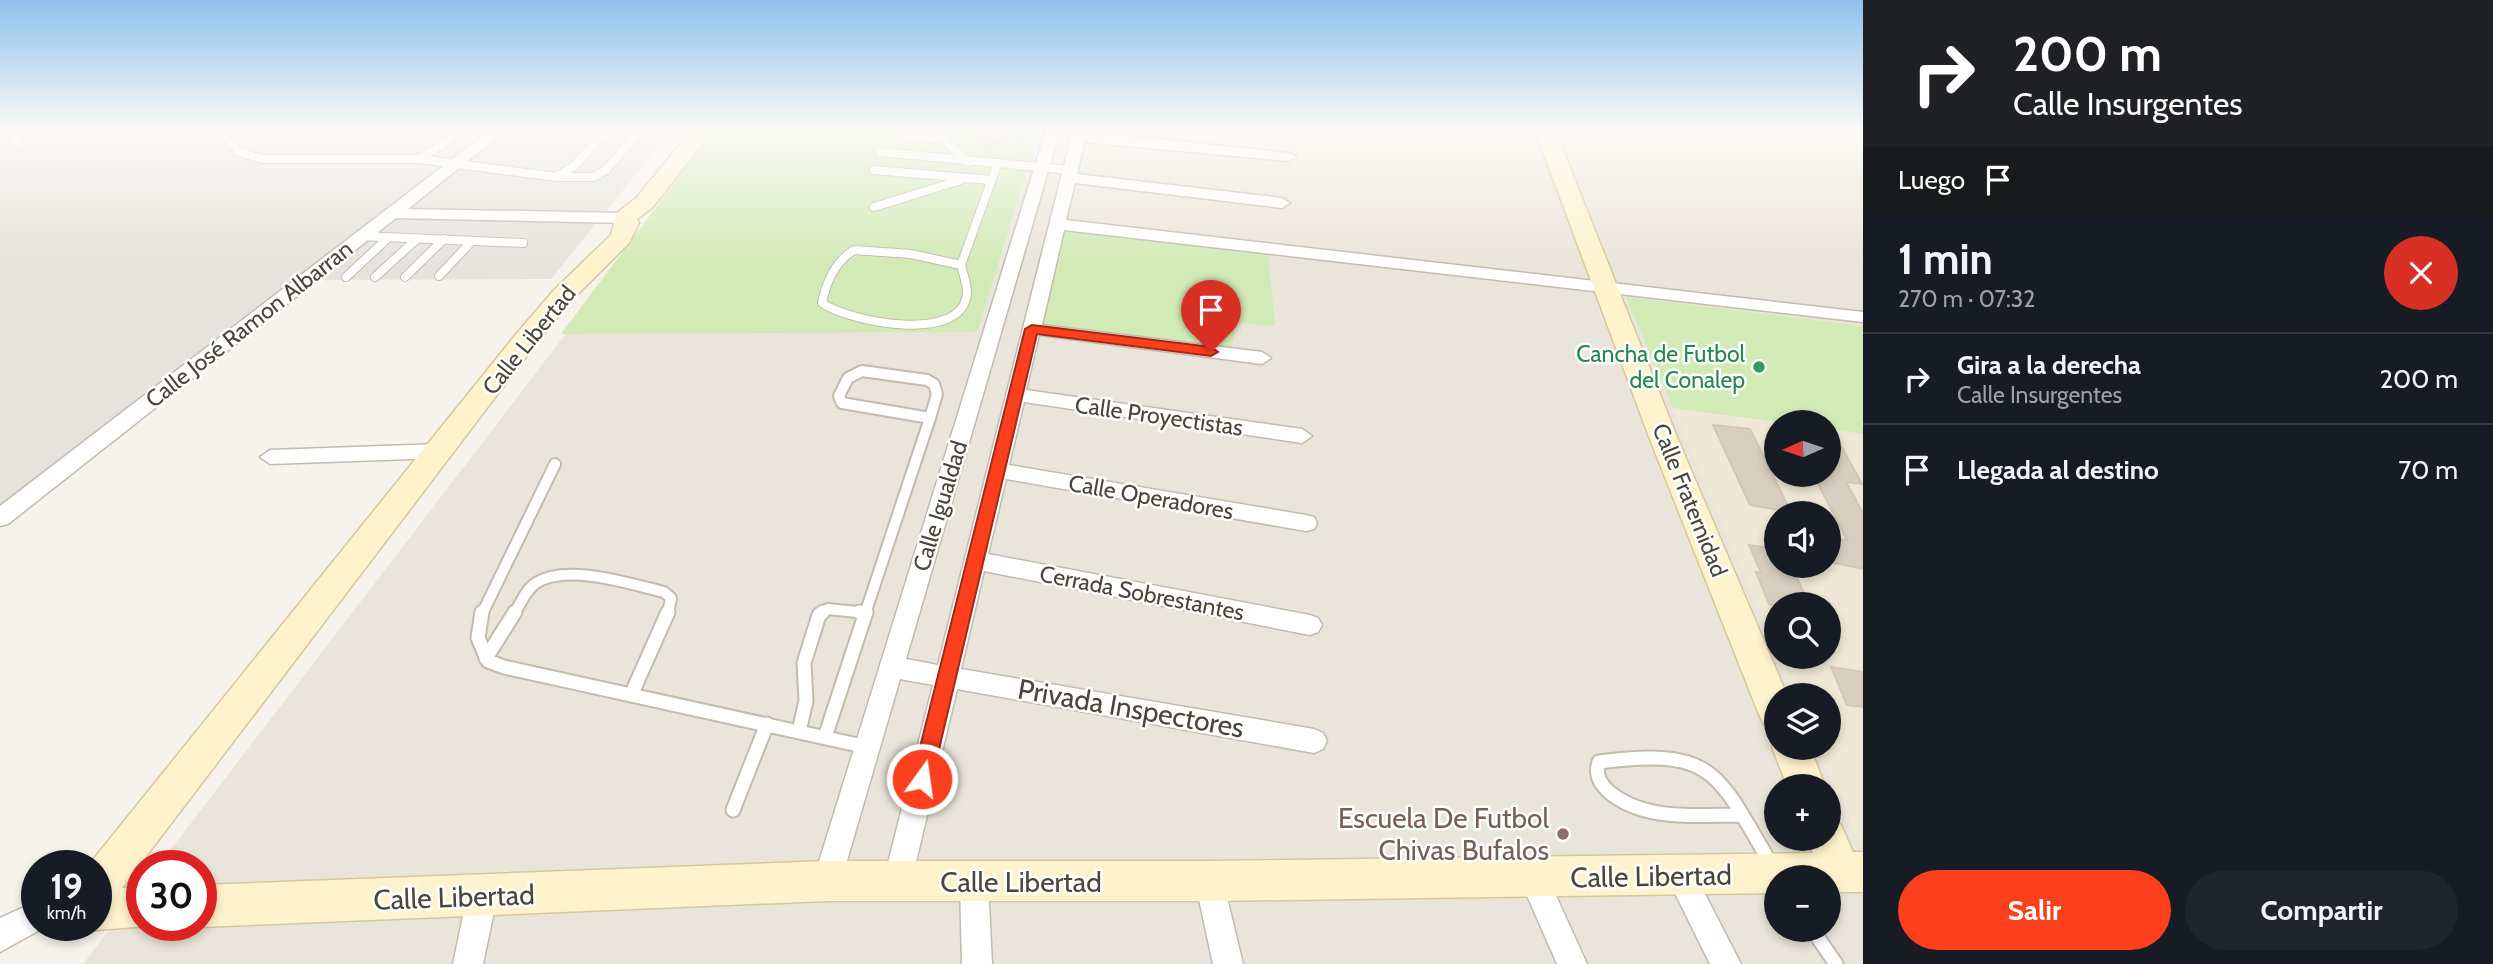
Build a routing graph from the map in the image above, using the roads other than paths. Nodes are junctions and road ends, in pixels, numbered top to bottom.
1 (441, 175) edge
2 (543, 175) edge
3 (559, 175) edge
4 (597, 175) edge
5 (667, 175) edge
6 (930, 175) edge
7 (993, 175) edge
8 (1039, 175) edge
9 (1069, 175) edge
10 (1076, 175) edge
11 (1563, 175) edge
12 (556, 177) junction
13 (964, 178) junction
14 (991, 180) junction
15 (1282, 203) dead end
16 (874, 207) dead end
17 (390, 213) junction
18 (625, 218) junction
19 (1057, 224) junction
20 (361, 236) junction
21 (389, 237) junction
22 (418, 238) junction
23 (444, 239) junction
24 (472, 241) junction
25 (523, 243) dead end
26 (961, 265) junction
27 (439, 276) dead end
28 (346, 277) dead end
29 (375, 277) dead end
30 (405, 277) dead end
31 (1607, 288) junction
32 (1863, 317) edge
33 (1032, 329) junction
34 (1262, 358) dead end
35 (1016, 395) junction
36 (930, 418) junction
37 (1302, 436) dead end
38 (440, 452) junction
39 (270, 457) dead end
40 (555, 464) dead end
41 (997, 471) junction
42 (0, 518) edge
43 (1306, 523) dead end
44 (975, 560) junction
45 (866, 613) junction
46 (1310, 625) dead end
47 (486, 658) junction
48 (891, 667) junction
49 (947, 675) junction
50 (1764, 683) edge
51 (631, 695) junction
52 (768, 724) junction
53 (799, 731) junction
54 (825, 737) junction
55 (1314, 741) dead end
56 (867, 747) junction
57 (733, 810) dead end
58 (1741, 815) junction
59 (1844, 861) edge
60 (1772, 865) edge
61 (1825, 865) edge
62 (112, 868) edge
63 (1680, 875) junction
64 (1764, 875) edge
65 (1533, 877) junction
66 (827, 881) junction
67 (1209, 881) junction
68 (974, 882) junction
69 (897, 883) junction
70 (482, 897) junction
71 (217, 905) edge
72 (21, 923) edge
73 (0, 937) edge
74 (1821, 942) edge
75 (468, 964) edge
76 (977, 964) edge
77 (1228, 964) edge
78 (1572, 964) edge
79 (1726, 964) edge
80 (1836, 964) edge

1 - 17 street, Calle José Ramon Albarran
2 - 12 lane
3 - 12 lane
4 - 12 lane
5 - 18 main road, Calle Libertad
6 - 13 lane
7 - 14 lane
8 - 48 street, Calle Igualdad
9 - 19 street, Calle Igualdad
10 - 15 street
11 - 31 main road, Calle Fraternidad
13 - 14 lane
13 - 16 lane
14 - 26 lane
17 - 18 street
17 - 20 street, Calle José Ramon Albarran
18 - 38 main road, Calle Libertad
19 - 31 street
19 - 33 street, Calle Igualdad
20 - 21 lane
20 - 42 street, Calle José Ramon Albarran
21 - 22 lane
21 - 28 lane
22 - 23 lane
22 - 29 lane
23 - 24 lane
23 - 30 lane
24 - 25 lane
24 - 27 lane
26 - 26 lane
31 - 32 street
31 - 50 main road, Calle Fraternidad
33 - 34 street
33 - 35 street, Calle Igualdad
35 - 37 street, Calle Proyectistas
35 - 41 street, Calle Igualdad
36 - 36 lane
36 - 45 lane
38 - 39 street
38 - 62 main road, Calle Libertad
40 - 47 lane
41 - 43 street, Calle Operadores
41 - 44 street, Calle Igualdad
44 - 46 street, Cerrada Sobrestantes
44 - 49 street, Calle Igualdad
45 - 53 lane
45 - 54 lane
47 - 51 lane
47 - 51 lane
48 - 49 street, Privada Inspectores
48 - 56 street, Calle Igualdad
49 - 55 street, Privada Inspectores
49 - 69 street, Calle Igualdad
51 - 52 lane
52 - 53 lane
52 - 57 lane
53 - 54 lane
54 - 56 lane
56 - 66 street, Calle Igualdad
58 - 58 lane
58 - 60 lane
59 - 61 main road, Calle Libertad
63 - 64 main road, Calle Libertad
63 - 65 main road, Calle Libertad
63 - 79 street
65 - 67 main road, Calle Libertad
65 - 78 street
66 - 69 main road, Calle Libertad
66 - 70 main road, Calle Libertad
67 - 68 main road, Calle Libertad
67 - 77 street
68 - 69 main road, Calle Libertad
68 - 76 street
70 - 71 main road, Calle Libertad
70 - 75 street
72 - 73 street
74 - 80 lane

